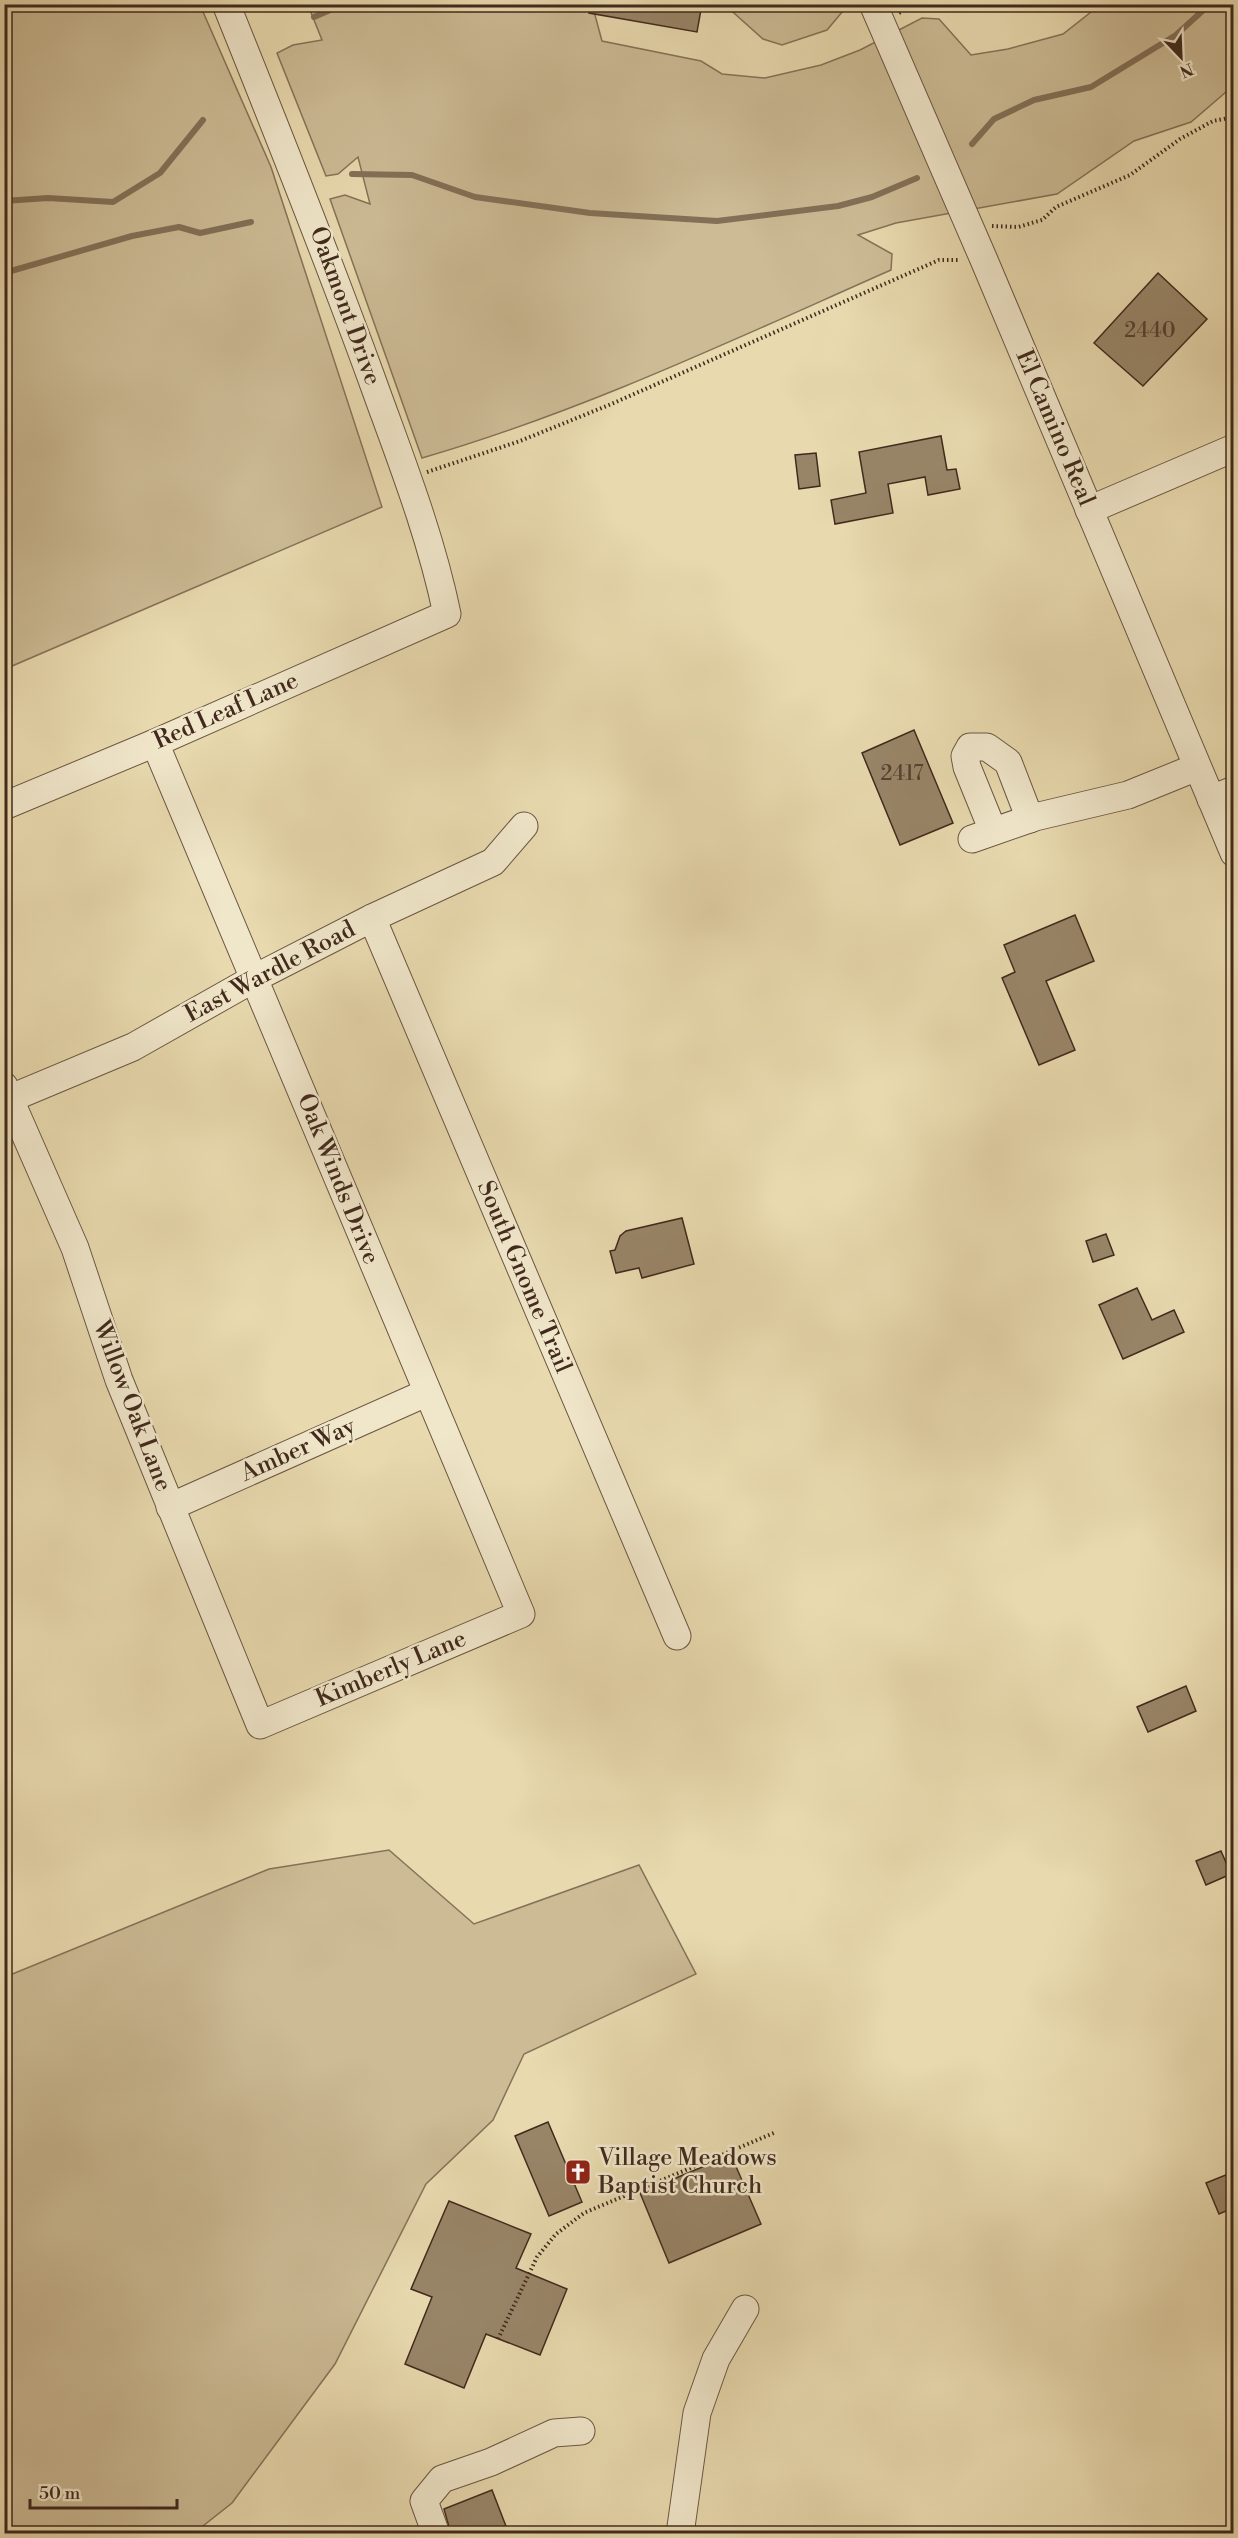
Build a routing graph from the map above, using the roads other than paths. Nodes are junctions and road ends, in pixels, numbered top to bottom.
1 (226, 4) edge
2 (873, 4) edge
3 (1233, 448) edge
4 (1089, 510) junction
5 (447, 614) joint
6 (155, 743) junction
7 (1197, 767) junction
8 (1222, 794) edge
9 (4, 806) edge
10 (1030, 819) junction
11 (524, 826) dead end
12 (1233, 853) edge
13 (372, 918) junction
14 (255, 978) junction
15 (6, 1096) edge
16 (426, 1393) junction
17 (170, 1507) junction
18 (521, 1614) joint
19 (677, 1636) dead end
20 (260, 1725) joint
21 (745, 2309) dead end
22 (581, 2431) dead end
23 (436, 2534) edge
24 (680, 2534) edge

1 - 5 street, Oakmont Drive
2 - 4 street, El Camino Real
3 - 4 street
4 - 7 street, El Camino Real
5 - 6 street, Red Leaf Lane
6 - 9 street, Red Leaf Lane
6 - 14 street, Oak Winds Drive
7 - 8 street, El Camino Real
7 - 10 street
8 - 12 street, El Camino Real
10 - 10 street
11 - 13 street, East Wardle Road
13 - 14 street, East Wardle Road
13 - 19 street, South Gnome Trail
14 - 15 street, East Wardle Road
14 - 16 street, Oak Winds Drive
15 - 17 street, Willow Oak Lane
16 - 17 street, Amber Way
16 - 18 street, Oak Winds Drive
17 - 20 street, Willow Oak Lane
18 - 20 street, Kimberly Lane
21 - 24 street
22 - 23 street

